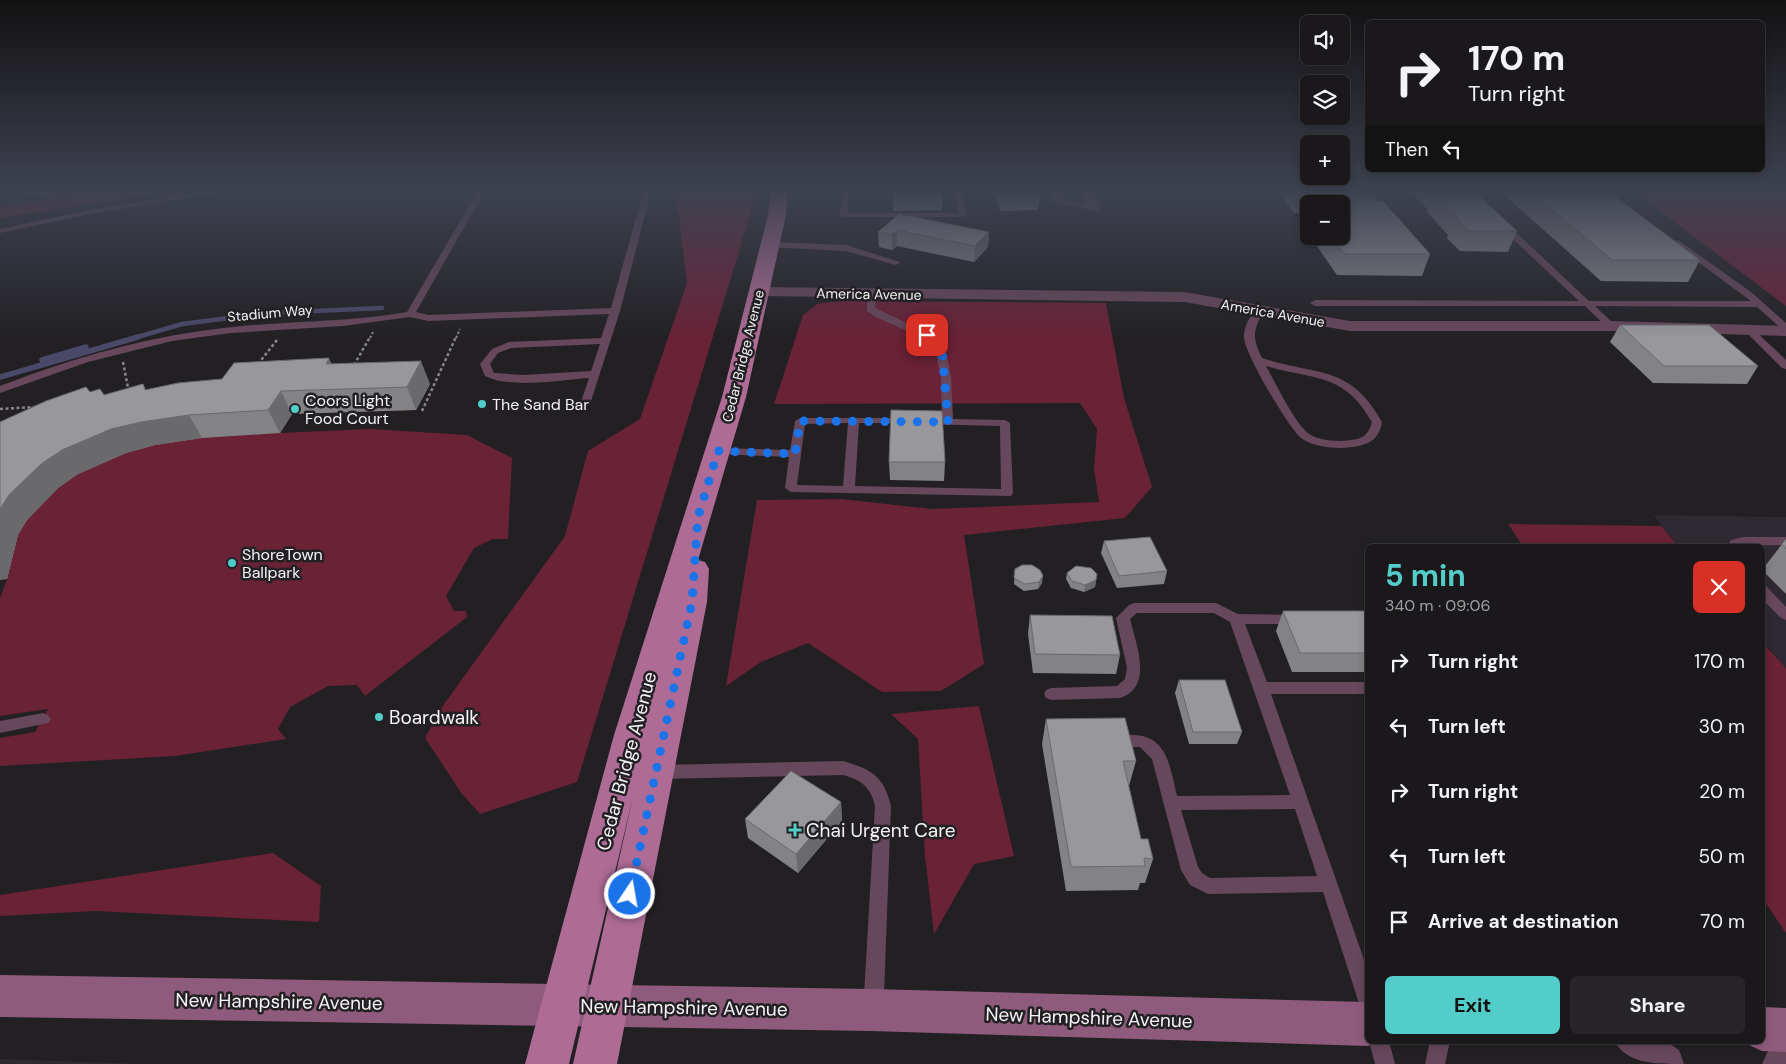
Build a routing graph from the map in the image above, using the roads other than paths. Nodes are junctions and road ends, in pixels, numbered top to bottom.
1 (452, 242) edge
2 (633, 242) edge
3 (771, 242) edge
4 (794, 242) edge
5 (1521, 242) edge
6 (1674, 242) edge
7 (896, 262) dead end
8 (760, 292) junction
9 (872, 294) junction
10 (1315, 303) dead end
11 (1759, 304) junction
12 (1589, 305) junction
13 (1258, 310) junction
14 (614, 311) junction
15 (410, 314) junction
16 (1611, 326) junction
17 (1786, 329) edge
18 (1749, 330) junction
19 (605, 341) junction
20 (1259, 360) junction
21 (1786, 366) edge
22 (595, 374) junction
23 (0, 390) edge
24 (587, 399) dead end
25 (854, 420) junction
26 (948, 422) junction
27 (718, 451) junction
28 (795, 454) junction
29 (848, 490) junction
30 (1786, 541) edge
31 (1734, 544) edge
32 (1765, 593) edge
33 (1786, 615) edge
34 (1236, 619) junction
35 (1311, 619) edge
36 (1262, 688) junction
37 (1365, 688) edge
38 (1051, 694) dead end
39 (43, 719) dead end
40 (0, 727) edge
41 (1096, 740) edge
42 (639, 772) junction
43 (1300, 802) junction
44 (1171, 804) junction
45 (1329, 884) junction
46 (1365, 991) edge
47 (0, 996) edge
48 (562, 1005) junction
49 (606, 1006) junction
50 (870, 1010) junction
51 (1365, 1024) edge
52 (1765, 1030) edge
53 (1786, 1030) edge
54 (1380, 1044) edge
55 (1439, 1044) edge
56 (1637, 1044) edge
57 (1786, 1053) edge
58 (547, 1064) edge
59 (594, 1064) edge
60 (1385, 1064) edge
61 (1435, 1064) edge
62 (1665, 1064) edge
63 (1781, 1064) edge

1 - 15 lane
2 - 14 lane
3 - 8 main road, Cedar Bridge Avenue
4 - 7 lane
5 - 12 lane
6 - 11 lane
8 - 9 street, America Avenue
8 - 27 main road, Cedar Bridge Avenue
9 - 13 street, America Avenue
9 - 26 lane
10 - 12 lane
11 - 12 lane
11 - 17 lane
12 - 16 lane
13 - 16 street, America Avenue
13 - 20 lane
14 - 15 lane
14 - 19 lane
15 - 23 lane, Stadium Way
16 - 18 street, America Avenue
17 - 18 street, America Avenue
18 - 21 lane
19 - 22 lane
19 - 22 lane
20 - 20 lane
22 - 24 lane
25 - 26 lane
25 - 28 lane
25 - 29 lane
26 - 29 lane
27 - 28 lane
27 - 42 main road, Cedar Bridge Avenue
28 - 29 lane
30 - 31 lane
32 - 33 lane
34 - 35 lane
34 - 36 lane
34 - 38 lane
36 - 37 lane
36 - 43 lane
39 - 40 lane
41 - 44 lane
42 - 48 main road, Cedar Bridge Avenue
42 - 49 main road, Cedar Bridge Avenue
42 - 50 lane
43 - 44 lane
43 - 45 lane
44 - 45 lane
45 - 46 lane
47 - 48 main road, New Hampshire Avenue
48 - 49 main road, New Hampshire Avenue
48 - 58 main road, Cedar Bridge Avenue
49 - 50 main road, New Hampshire Avenue
49 - 59 main road, Cedar Bridge Avenue
50 - 51 main road, New Hampshire Avenue
52 - 53 main road
54 - 60 lane
55 - 61 lane
56 - 62 street
57 - 63 street

